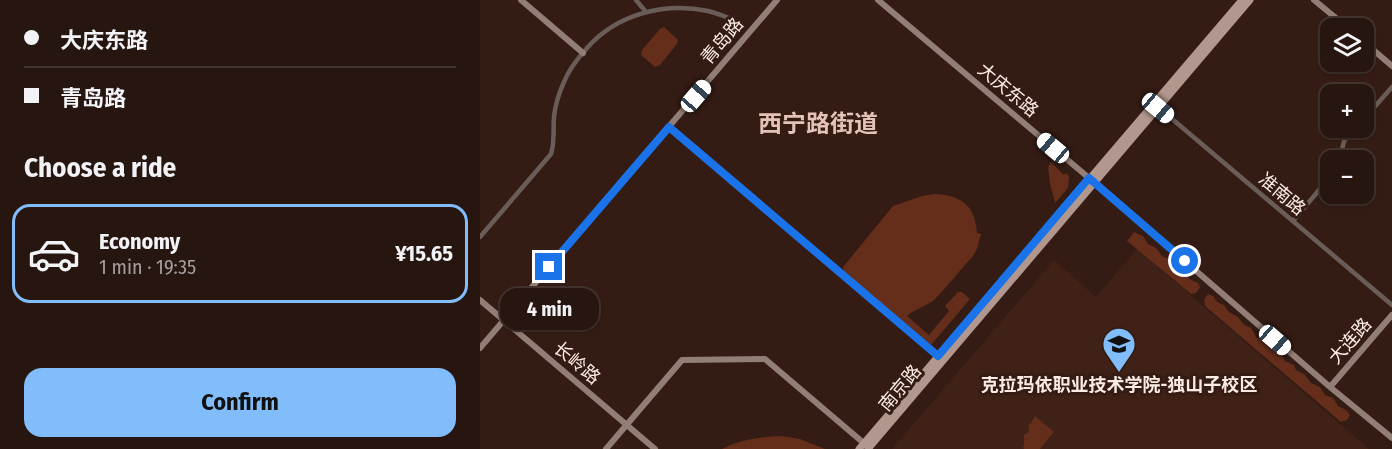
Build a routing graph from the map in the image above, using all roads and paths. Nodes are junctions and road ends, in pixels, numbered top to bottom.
1 (521, 0) edge
2 (636, 0) edge
3 (777, 0) edge
4 (878, 0) edge
5 (1242, 0) edge
6 (1250, 0) edge
7 (1314, 0) edge
8 (646, 12) junction
9 (1336, 18) edge
10 (734, 20) dead end
11 (1374, 51) edge
12 (583, 53) junction
13 (1392, 66) edge
14 (1392, 87) edge
15 (1156, 106) junction
16 (1374, 108) edge
17 (669, 127) junction
18 (1092, 179) junction
19 (1320, 189) edge
20 (1293, 221) junction
21 (480, 237) edge
22 (480, 300) edge
23 (1392, 305) edge
24 (1392, 315) edge
25 (504, 320) junction
26 (480, 348) edge
27 (940, 359) junction
28 (1330, 387) junction
29 (627, 425) junction
30 (1392, 438) edge
31 (866, 448) edge
32 (606, 449) edge
33 (655, 449) edge

1 - 12 street
2 - 8 street
3 - 17 street, 青岛路
4 - 18 street, 大庆东路
5 - 15 main road
6 - 15 main road
7 - 9 street
8 - 10 street
8 - 12 street
11 - 13 street
12 - 21 street
14 - 16 street
15 - 18 main road
15 - 18 main road, 南京路
15 - 20 street, 准南路
17 - 25 street, 青岛路
17 - 27 street
18 - 27 main road, 南京路
18 - 28 street, 大庆东路
19 - 20 street
20 - 23 street, 准南路
22 - 25 street, 长岭路
24 - 28 street, 大连路
25 - 26 street, 青岛路
25 - 29 street, 长岭路
27 - 31 main road, 南京路
28 - 30 street, 大庆东路
29 - 31 street
29 - 32 street
29 - 33 street, 长岭路

